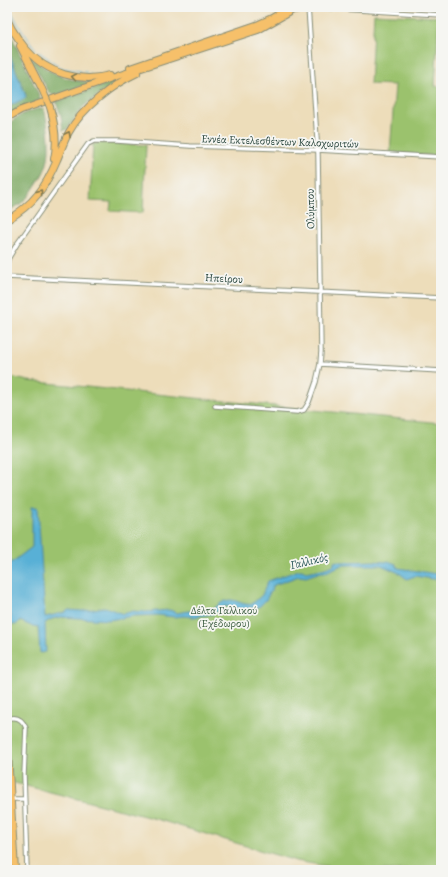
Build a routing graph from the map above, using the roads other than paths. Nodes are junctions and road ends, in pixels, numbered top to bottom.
1 (290, 7) edge
2 (308, 7) edge
3 (441, 15) edge
4 (7, 19) edge
5 (12, 29) junction
6 (157, 64) junction
7 (7, 118) edge
8 (318, 150) junction
9 (441, 157) edge
10 (52, 170) junction
11 (7, 220) edge
12 (7, 264) edge
13 (7, 277) edge
14 (320, 293) junction
15 (441, 298) edge
16 (320, 364) junction
17 (441, 371) edge
18 (215, 406) dead end
19 (12, 718) dead end
20 (7, 737) edge
21 (12, 771) dead end
22 (10, 789) junction
23 (14, 799) dead end
24 (24, 799) junction
25 (15, 870) edge
26 (27, 870) edge

1 -> 5 highway
2 - 3 street
2 - 6 highway
2 - 8 street, Ολύμπου
4 - 5 highway
5 - 10 highway, bridge
6 - 7 highway
10 -> 6 highway
8 - 9 street, Εννέα Εκτελεσθέντων Καλοχωριτών
8 - 12 street, Εννέα Εκτελεσθέντων Καλοχωριτών
8 - 14 street, Ολύμπου
11 -> 10 highway
13 - 14 street, Ηπείρου
14 - 15 street, Ηπείρου
14 - 16 street, Ολύμπου
16 - 17 street
16 - 18 street, Ολύμπου
19 - 24 street
20 - 22 highway
21 - 22 highway
22 - 25 highway
23 - 24 street
24 - 26 street

